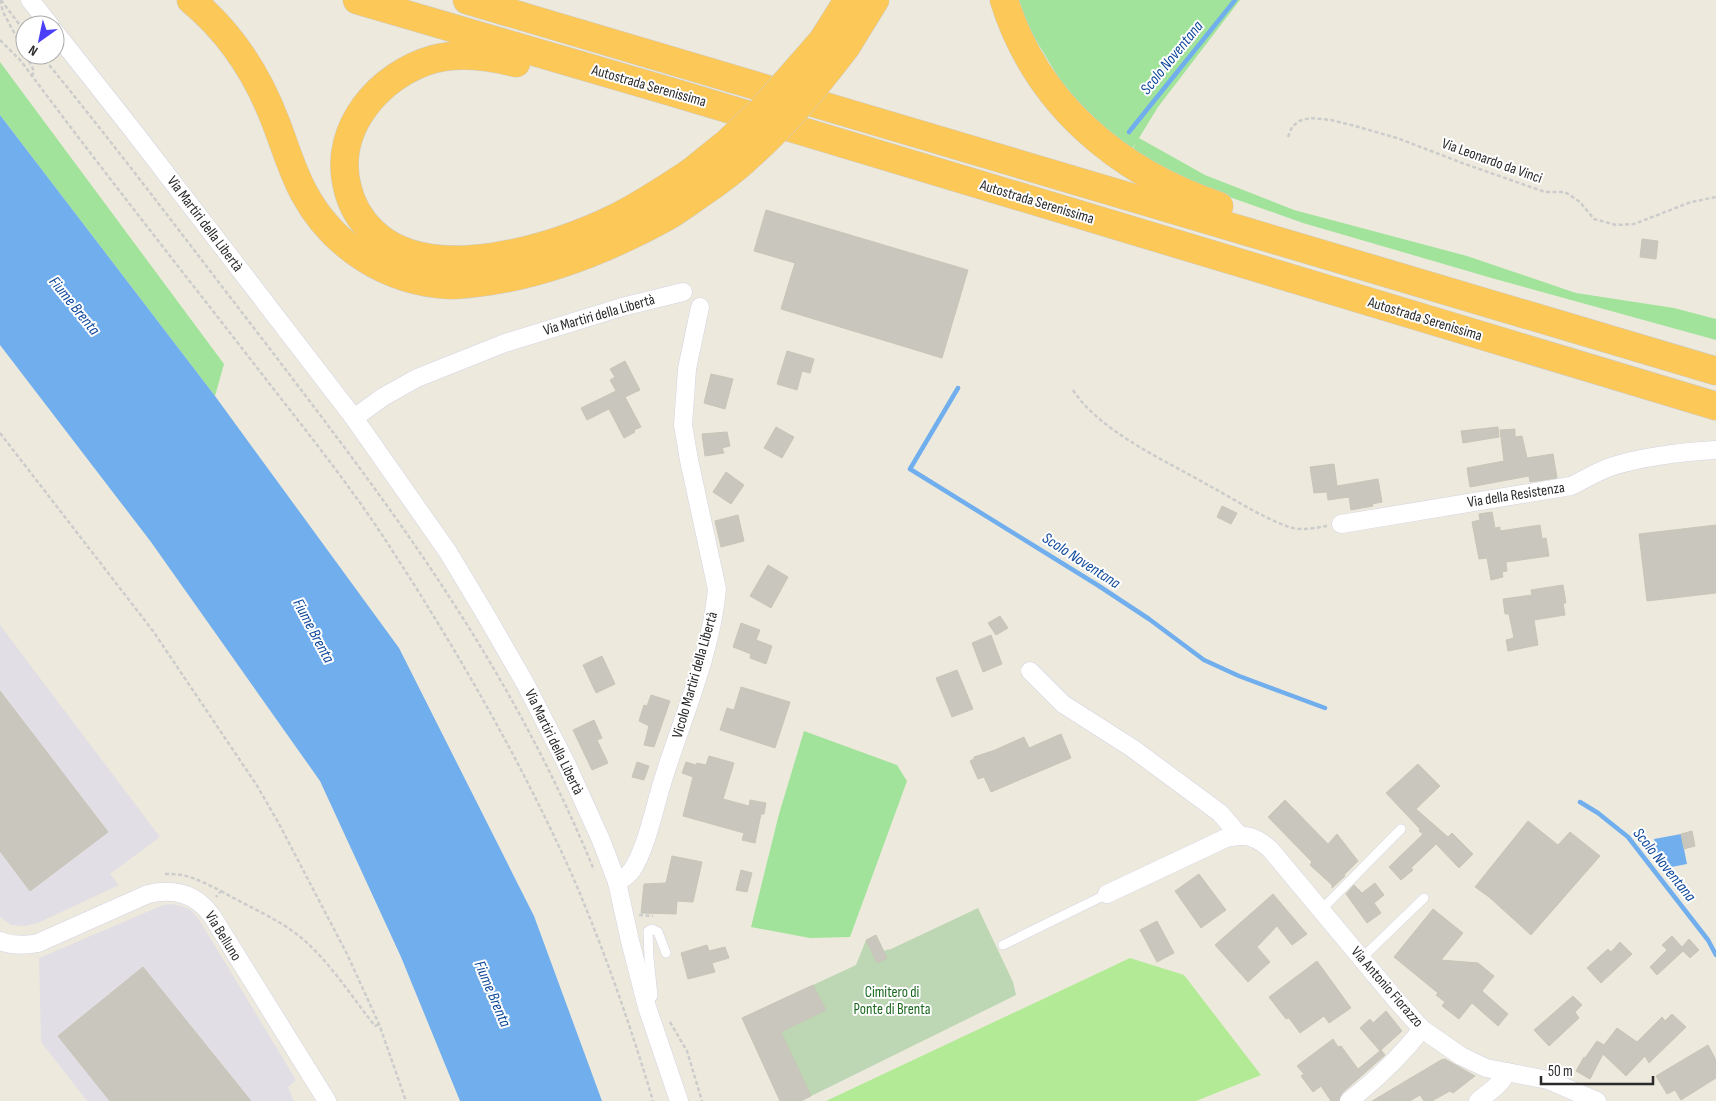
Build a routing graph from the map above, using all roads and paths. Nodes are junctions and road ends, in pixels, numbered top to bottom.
1 (1, 0) edge
2 (30, 0) edge
3 (191, 0) edge
4 (357, 0) edge
5 (467, 0) edge
6 (848, 0) edge
7 (875, 0) edge
8 (1004, 0) edge
9 (42, 15) edge
10 (15, 19) edge
11 (15, 34) edge
12 (0, 40) edge
13 (834, 43) junction
14 (65, 45) edge
15 (31, 65) edge
16 (50, 65) edge
17 (32, 76) junction
18 (682, 95) junction
19 (1288, 137) dead end
20 (701, 179) junction
21 (1716, 198) edge
22 (1385, 272) junction
23 (683, 292) dead end
24 (700, 307) dead end
25 (1716, 371) edge
26 (1073, 390) dead end
27 (1716, 406) edge
28 (354, 418) junction
29 (0, 433) edge
30 (1716, 450) edge
31 (1341, 524) joint
32 (1030, 671) dead end
33 (1401, 829) dead end
34 (1239, 835) junction
35 (597, 878) dead end
36 (617, 882) junction
37 (221, 891) dead end
38 (1107, 894) joint
39 (1424, 898) dead end
40 (1321, 910) junction
41 (641, 915) dead end
42 (653, 916) dead end
43 (0, 941) edge
44 (1003, 945) dead end
45 (666, 953) dead end
46 (1362, 958) junction
47 (646, 1006) junction
48 (380, 1024) junction
49 (1422, 1029) junction
50 (1506, 1072) junction
51 (327, 1101) edge
52 (406, 1101) edge
53 (653, 1101) edge
54 (679, 1101) edge
55 (702, 1101) edge
56 (1349, 1101) edge
57 (1478, 1101) edge
58 (1597, 1101) edge

1 - 10 path
1 - 11 path
2 - 9 street
3 - 20 highway
4 - 18 highway, Autostrada Serenissima
5 - 22 highway, Autostrada Serenissima
6 - 13 highway
7 - 13 highway
8 - 22 highway
12 - 17 path
13 - 20 highway, bridge
14 - 28 street, Via Martiri della Libertà
15 - 17 path
16 - 35 path
17 - 53 path
18 - 20 highway
18 - 27 highway, Autostrada Serenissima
19 - 21 path, Via Leonardo da Vinci
22 - 25 highway, Autostrada Serenissima
23 - 28 street, Via Martiri della Libertà
24 - 36 street, Vicolo Martiri della Libertà
26 - 31 path
28 - 36 street, Via Martiri della Libertà
29 - 48 path
30 - 31 street, Via della Resistenza
32 - 34 street
33 - 40 lane
34 - 38 street
34 - 40 street, Via Antonio Fiorazzo
36 - 47 street, Via Martiri della Libertà
37 - 48 path
38 - 44 lane
39 - 46 lane
40 - 46 street, Via Antonio Fiorazzo
41 - 42 path
43 - 51 street, Via Belluno
45 - 47 lane
46 - 49 street, Via Antonio Fiorazzo
47 - 54 street, Via Martiri della Libertà
47 - 55 path
48 - 52 path
49 - 50 street, Via Antonio Fiorazzo
49 - 56 street
50 - 57 street
50 - 58 street, Via Antonio Fiorazzo

